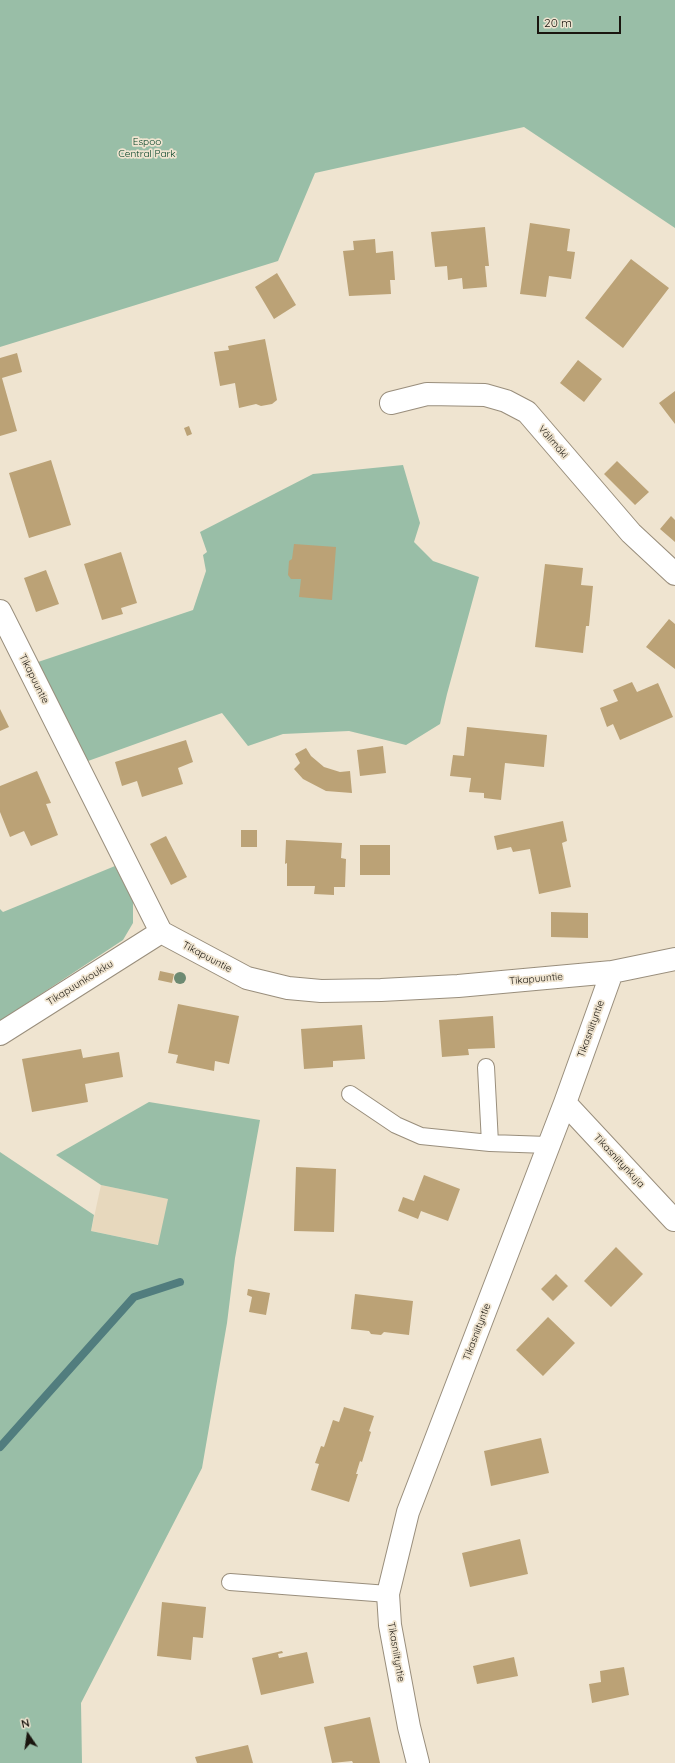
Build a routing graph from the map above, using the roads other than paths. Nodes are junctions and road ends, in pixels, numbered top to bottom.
1 (391, 403) dead end
2 (675, 574) edge
3 (0, 611) edge
4 (161, 932) junction
5 (675, 959) edge
6 (612, 972) junction
7 (0, 1034) edge
8 (486, 1067) dead end
9 (350, 1094) dead end
10 (564, 1103) junction
11 (490, 1143) junction
12 (548, 1145) junction
13 (674, 1220) dead end
14 (230, 1582) dead end
15 (388, 1594) junction
16 (418, 1763) edge

1 - 2 street, Välimäki
3 - 4 street, Tikapuuntie
4 - 6 street, Tikapuuntie
4 - 7 street, Tikapuunkoukku
5 - 6 street
6 - 10 street, Tikasniityntie
8 - 11 lane
9 - 11 lane
10 - 12 street, Tikasniityntie
10 - 13 street, Tikasniitynkuja
11 - 12 lane
12 - 15 street, Tikasniityntie
14 - 15 lane
15 - 16 street, Tikasniityntie

